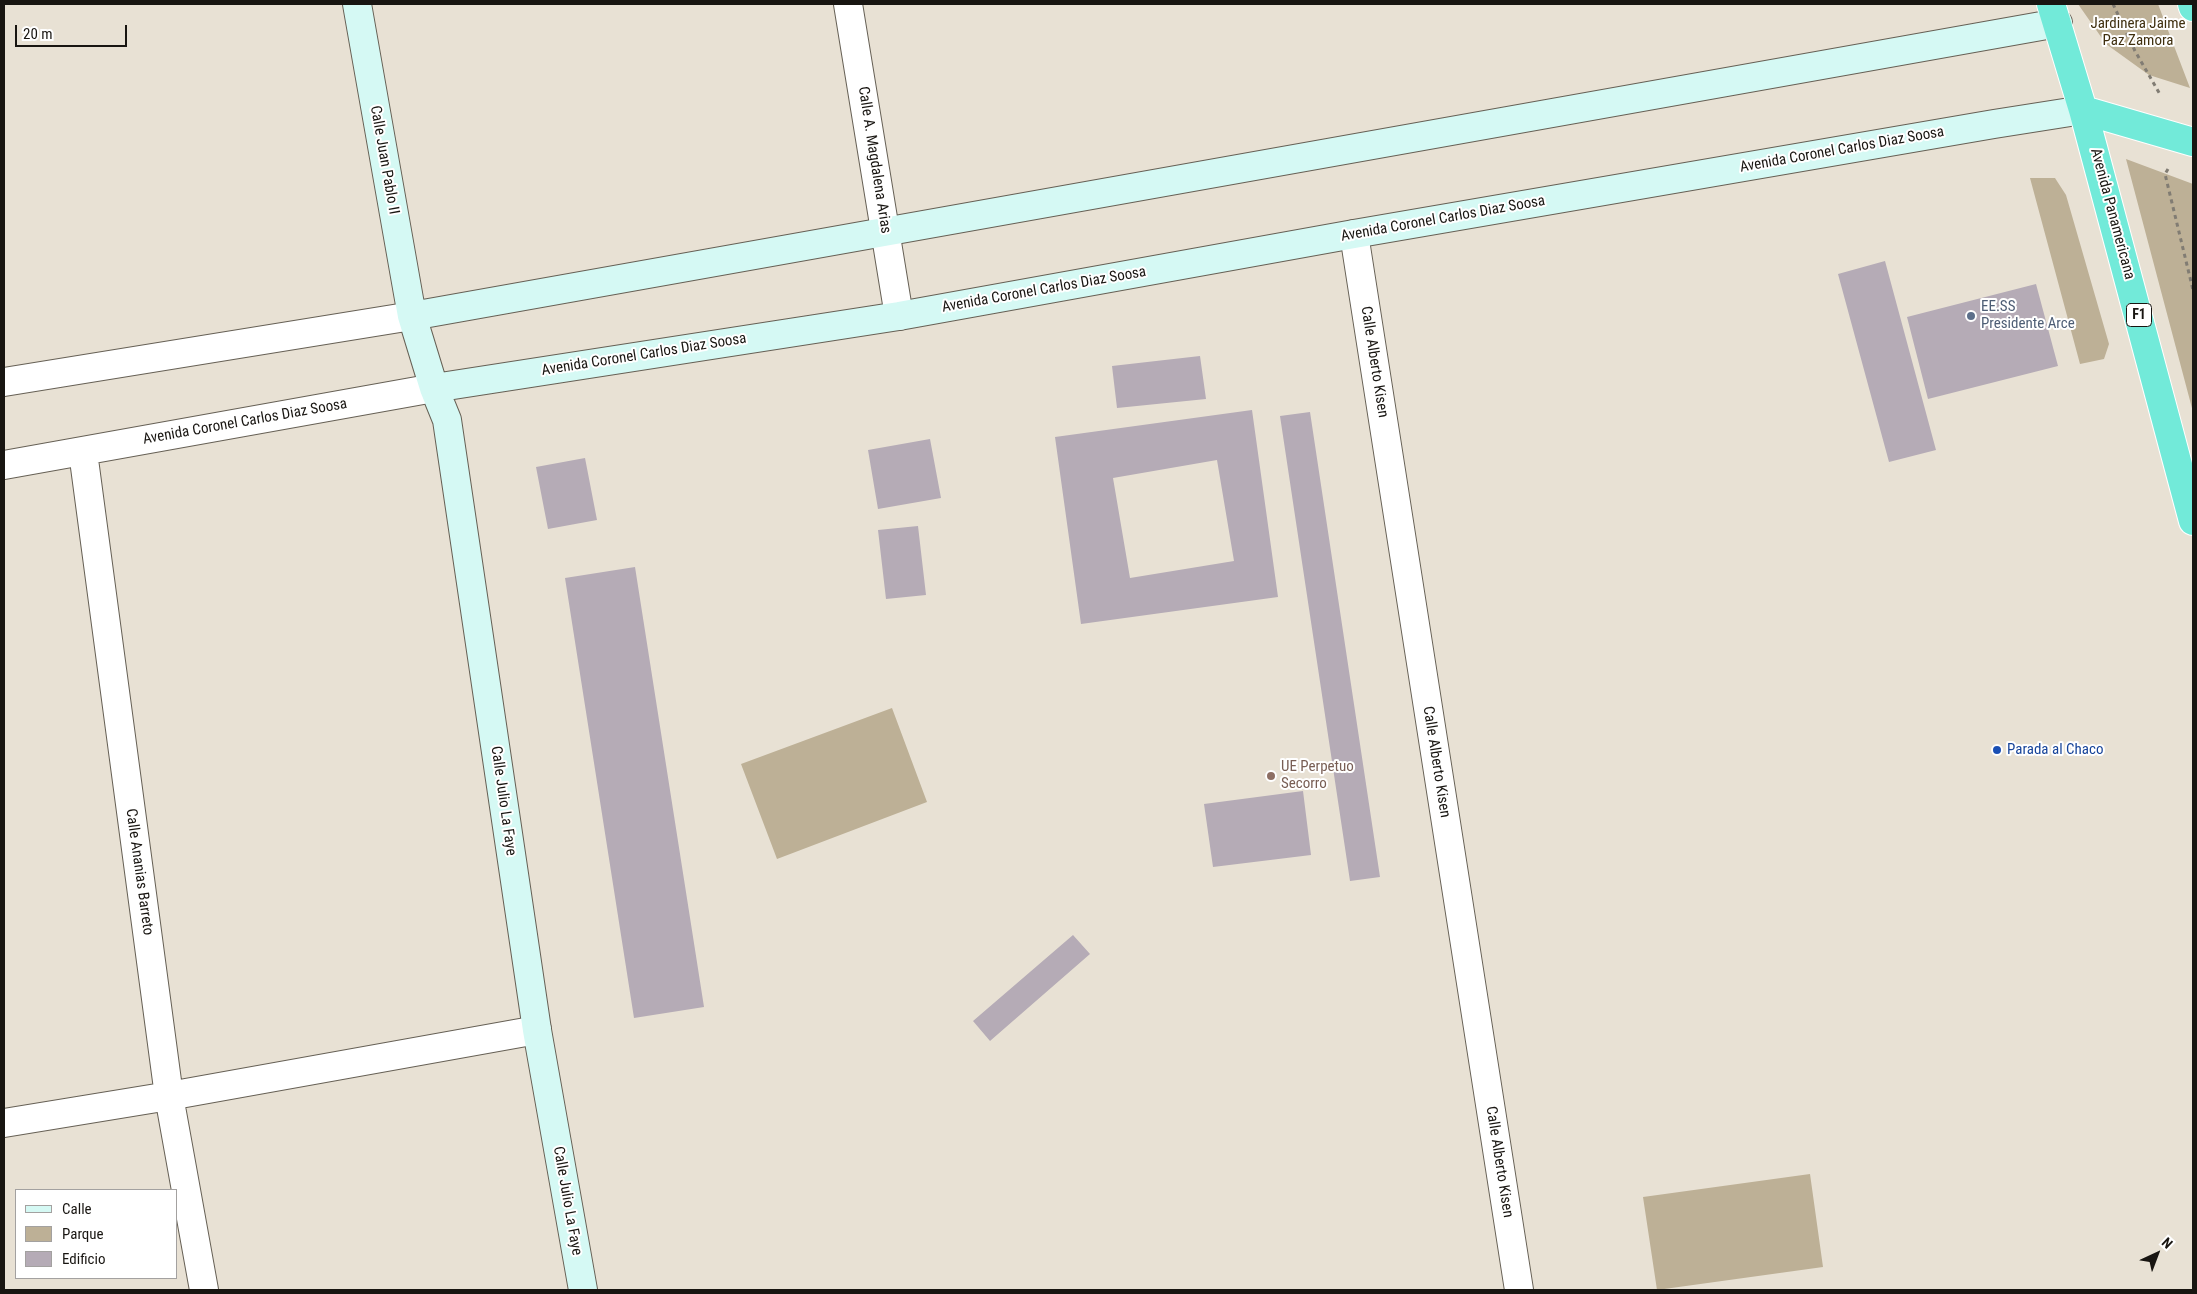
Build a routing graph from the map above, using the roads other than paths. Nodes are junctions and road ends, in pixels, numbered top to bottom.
1 (357, 4) edge
2 (848, 4) edge
3 (2055, 13) edge
4 (2083, 110) junction
5 (2193, 142) edge
6 (886, 233) junction
7 (1354, 234) junction
8 (412, 316) junction
9 (899, 316) junction
10 (4, 382) edge
11 (434, 388) junction
12 (83, 452) junction
13 (4, 465) edge
14 (2193, 521) edge
15 (537, 1030) junction
16 (170, 1096) junction
17 (4, 1122) edge
18 (204, 1290) edge
19 (583, 1290) edge
20 (1519, 1290) edge

1 - 8 main road, Calle Juan Pablo II
2 - 6 street, Calle A. Magdalena Arias
3 - 4 highway, F1
3 - 6 main road
4 - 5 highway
4 - 7 main road, Avenida Coronel Carlos Diaz Soosa
4 - 14 highway, Avenida Panamericana / F1
6 - 8 main road
6 - 9 street, Calle A. Magdalena Arias
7 - 9 main road, Avenida Coronel Carlos Diaz Soosa
7 - 20 street, Calle Alberto Kisen
8 - 10 street
8 - 11 main road, Calle Julio La Faye
9 - 11 main road, Avenida Coronel Carlos Diaz Soosa
11 - 12 street, Avenida Coronel Carlos Diaz Soosa
11 - 15 main road, Calle Julio La Faye
12 - 13 street, Avenida Coronel Carlos Diaz Soosa
12 - 16 street, Calle Ananias Barreto
15 - 16 street
15 - 19 main road, Calle Julio La Faye
16 - 17 street
16 - 18 street, Calle Ananias Barreto

